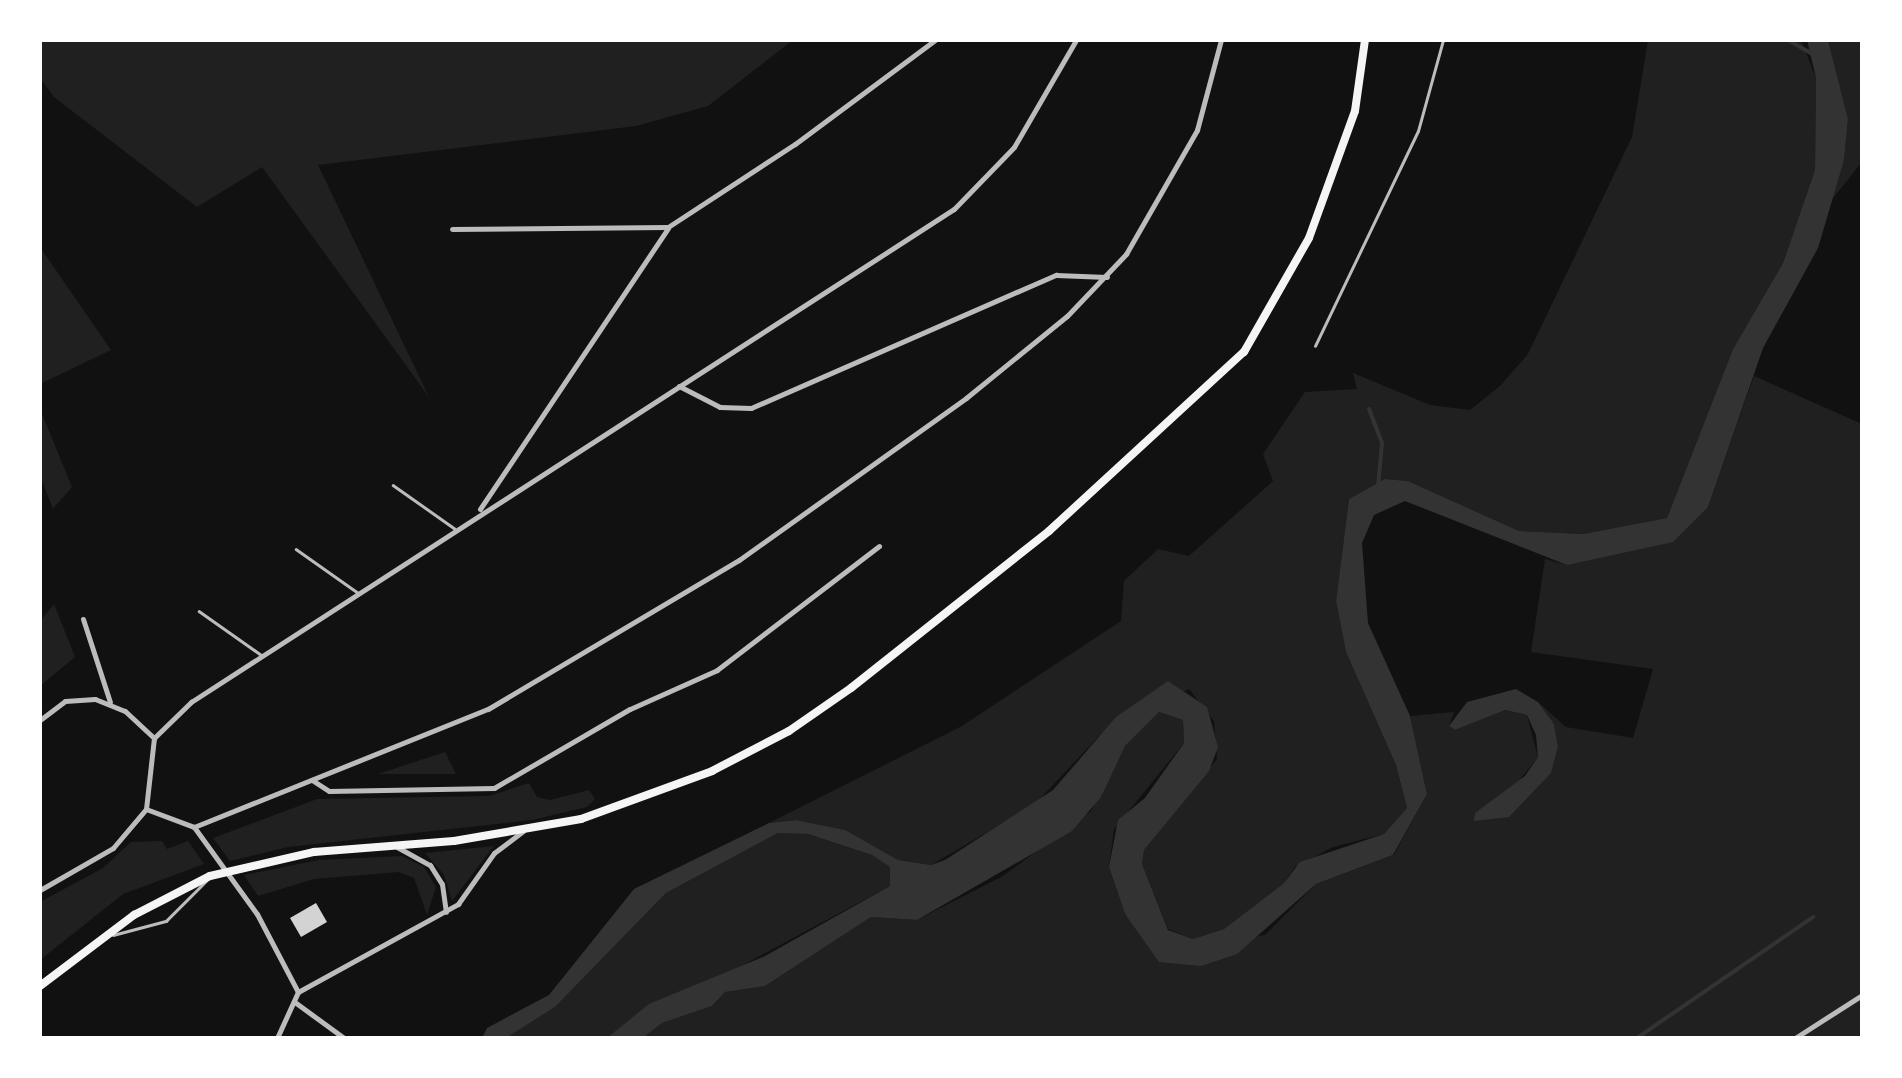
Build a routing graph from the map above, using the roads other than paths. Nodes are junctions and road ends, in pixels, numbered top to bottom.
1 (935, 40) edge
2 (1076, 40) edge
3 (1221, 40) edge
4 (1365, 40) edge
5 (1443, 40) edge
6 (668, 227) junction
7 (452, 229) dead end
8 (1107, 277) junction
9 (1315, 346) dead end
10 (679, 386) junction
11 (393, 484) dead end
12 (478, 512) junction
13 (455, 529) junction
14 (879, 546) dead end
15 (296, 549) dead end
16 (358, 593) junction
17 (198, 611) dead end
18 (84, 619) dead end
19 (262, 655) junction
20 (110, 704) junction
21 (40, 720) edge
22 (154, 738) junction
23 (312, 780) junction
24 (146, 809) junction
25 (194, 826) junction
26 (524, 831) junction
27 (394, 846) junction
28 (210, 876) junction
29 (40, 890) edge
30 (446, 912) junction
31 (102, 936) junction
32 (43, 981) edge
33 (298, 992) junction
34 (1862, 995) edge
35 (296, 1003) junction
36 (276, 1038) edge
37 (344, 1038) edge
38 (1795, 1038) edge

1 - 6 street
2 - 10 street
3 - 8 street
4 - 26 main road
5 - 9 lane
6 - 7 street
6 - 12 street
8 - 10 street
8 - 23 street
10 - 12 street
11 - 13 lane
12 - 13 street
13 - 16 street
14 - 23 street
15 - 16 lane
16 - 19 street
17 - 19 lane
18 - 20 street
19 - 22 street
20 - 21 street
20 - 22 street
22 - 24 street
23 - 25 street
24 - 25 street
24 - 29 street
25 - 33 street
26 - 27 main road
26 - 30 street
27 - 28 main road
27 - 30 street
28 - 31 main road
28 - 31 lane
30 - 33 street
31 - 32 main road
33 - 35 street
34 - 38 street
35 - 36 street
35 - 37 street

